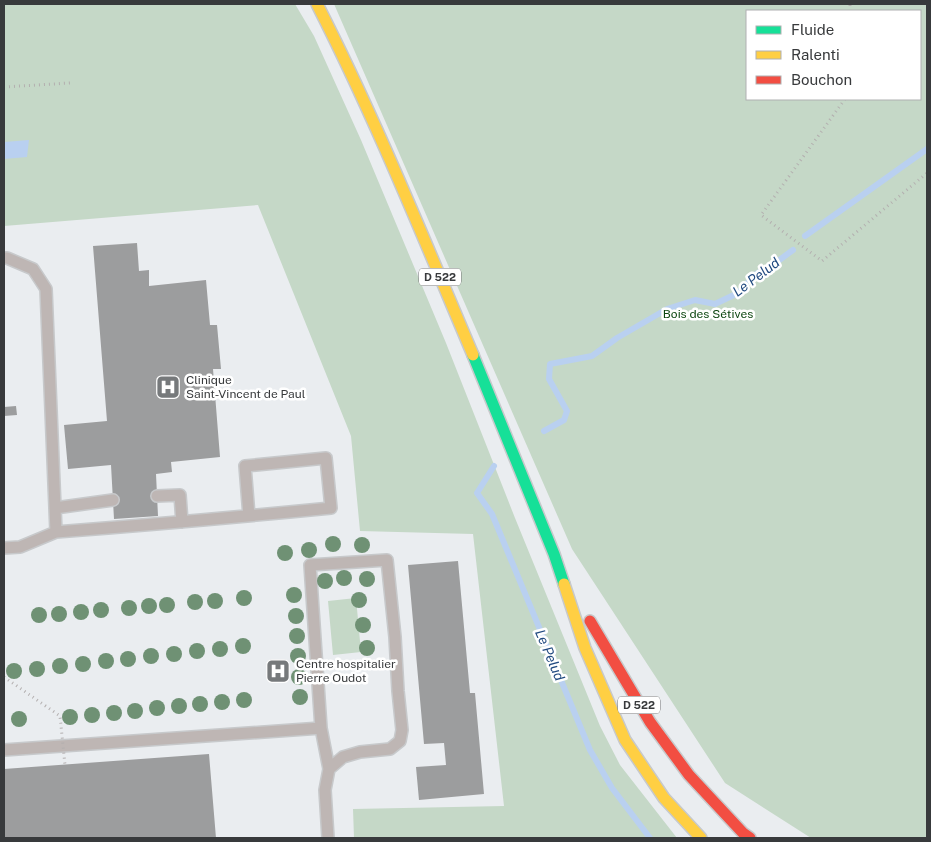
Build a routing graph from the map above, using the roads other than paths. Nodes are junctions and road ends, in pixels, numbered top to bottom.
1 (317, 4) edge
2 (4, 258) edge
3 (157, 496) dead end
4 (113, 500) dead end
5 (55, 508) junction
6 (250, 516) junction
7 (182, 522) junction
8 (56, 532) junction
9 (4, 548) edge
10 (554, 554) junction
11 (321, 728) junction
12 (4, 750) edge
13 (329, 769) junction
14 (328, 838) edge
15 (701, 838) edge
16 (750, 838) edge

1 - 10 main road, D 522
2 - 5 lane
3 - 7 lane
4 - 5 lane
5 - 8 lane
6 - 6 lane
6 - 7 lane
7 - 8 lane
8 - 9 lane
10 - 15 main road, D 522
10 - 16 main road, D 522
11 - 12 lane
11 - 13 lane
11 - 13 lane
13 - 14 lane

